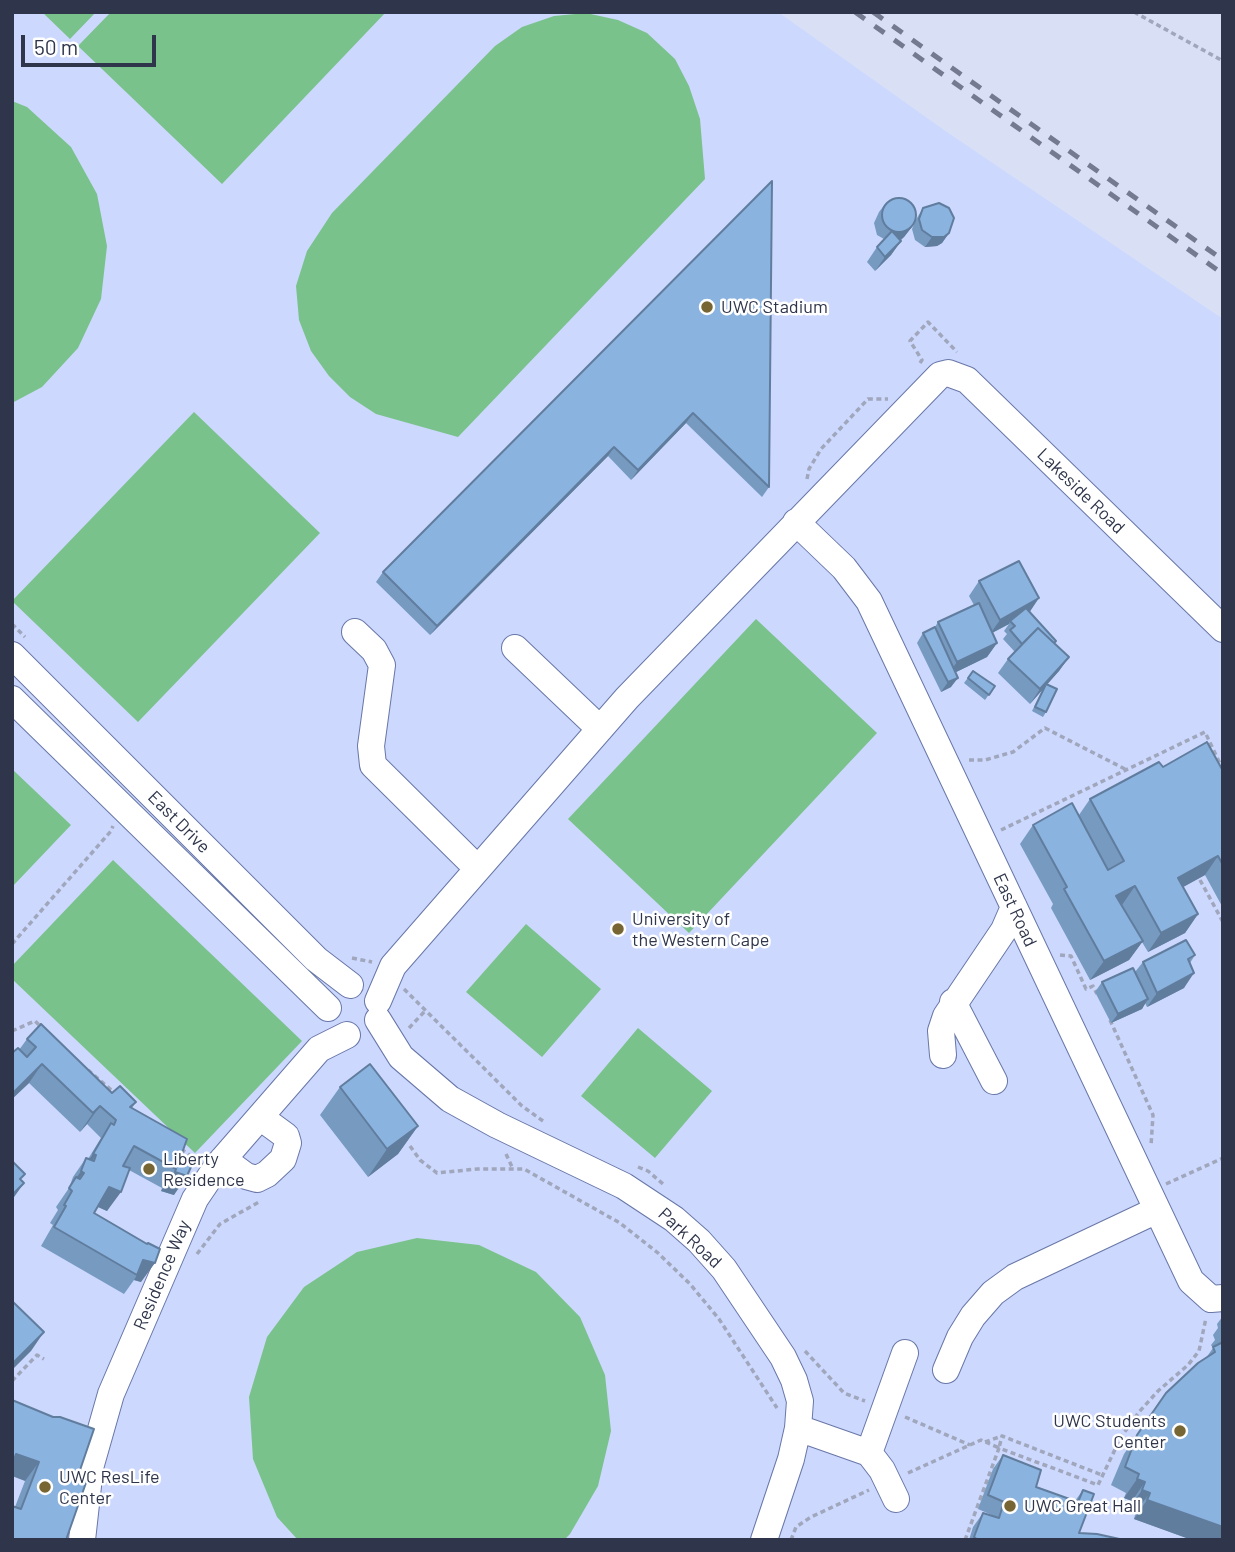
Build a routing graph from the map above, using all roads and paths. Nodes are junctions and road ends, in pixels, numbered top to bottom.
1 (1134, 12) edge
2 (1223, 61) edge
3 (928, 323) dead end
4 (925, 374) junction
5 (890, 399) dead end
6 (809, 469) dead end
7 (796, 522) junction
8 (12, 624) edge
9 (1223, 629) edge
10 (355, 632) dead end
11 (515, 648) dead end
12 (21, 649) edge
13 (12, 699) edge
14 (12, 719) edge
15 (600, 729) junction
16 (962, 761) dead end
17 (1223, 769) edge
18 (1127, 770) junction
19 (115, 820) joint
20 (998, 831) dead end
21 (477, 868) junction
22 (1200, 880) edge
23 (1014, 907) junction
24 (1223, 922) edge
25 (12, 944) edge
26 (344, 953) dead end
27 (1057, 955) dead end
28 (389, 970) junction
29 (958, 997) junction
30 (1099, 998) dead end
31 (1105, 1010) dead end
32 (354, 1011) junction
33 (44, 1029) edge
34 (12, 1031) edge
35 (982, 1034) dead end
36 (943, 1055) dead end
37 (88, 1070) edge
38 (994, 1081) dead end
39 (117, 1096) edge
40 (260, 1117) junction
41 (548, 1125) dead end
42 (176, 1145) edge
43 (410, 1146) edge
44 (1150, 1153) dead end
45 (213, 1155) junction
46 (1223, 1158) edge
47 (636, 1166) dead end
48 (667, 1187) dead end
49 (1161, 1198) junction
50 (259, 1202) dead end
51 (205, 1240) dead end
52 (1215, 1307) edge
53 (800, 1345) dead end
54 (905, 1353) dead end
55 (44, 1359) dead end
56 (946, 1370) dead end
57 (12, 1381) edge
58 (885, 1409) junction
59 (789, 1420) junction
60 (1002, 1436) junction
61 (985, 1443) dead end
62 (970, 1445) dead end
63 (999, 1448) junction
64 (869, 1453) junction
65 (1103, 1475) junction
66 (896, 1499) dead end
67 (82, 1540) edge
68 (764, 1540) edge
69 (965, 1540) edge

1 - 2 path
3 - 4 path
4 - 7 street
4 - 9 street, Lakeside Road
5 - 6 path
7 - 15 street
7 - 23 street, East Road
8 - 12 path
10 - 21 street
11 - 15 street
12 - 32 street, East Drive
13 - 32 street, East Drive
14 - 19 street
15 - 21 street
16 - 18 path
17 - 18 path
18 - 20 path
19 - 25 path
21 - 28 street
22 - 24 path
23 - 29 street
23 - 49 street, East Road
26 - 28 path
27 - 30 path
28 - 32 street
28 - 41 path
29 - 35 street
29 - 36 street
29 - 38 street
31 - 44 path
32 - 40 street, Residence Way
32 - 59 street, Park Road
33 - 34 path
37 - 39 path
40 - 45 street, Residence Way
40 - 45 street
42 - 45 path
43 - 59 path
45 - 67 street, Residence Way
46 - 49 path
47 - 48 path
49 - 52 street, East Road
49 - 56 street
50 - 51 path
52 - 65 path
53 - 58 path
54 - 58 street
55 - 57 path
58 - 62 path
58 - 64 street
59 - 64 street
59 - 68 street, Park Road
60 - 61 path
60 - 63 path
60 - 65 path
63 - 65 path
63 - 69 path
64 - 66 street

